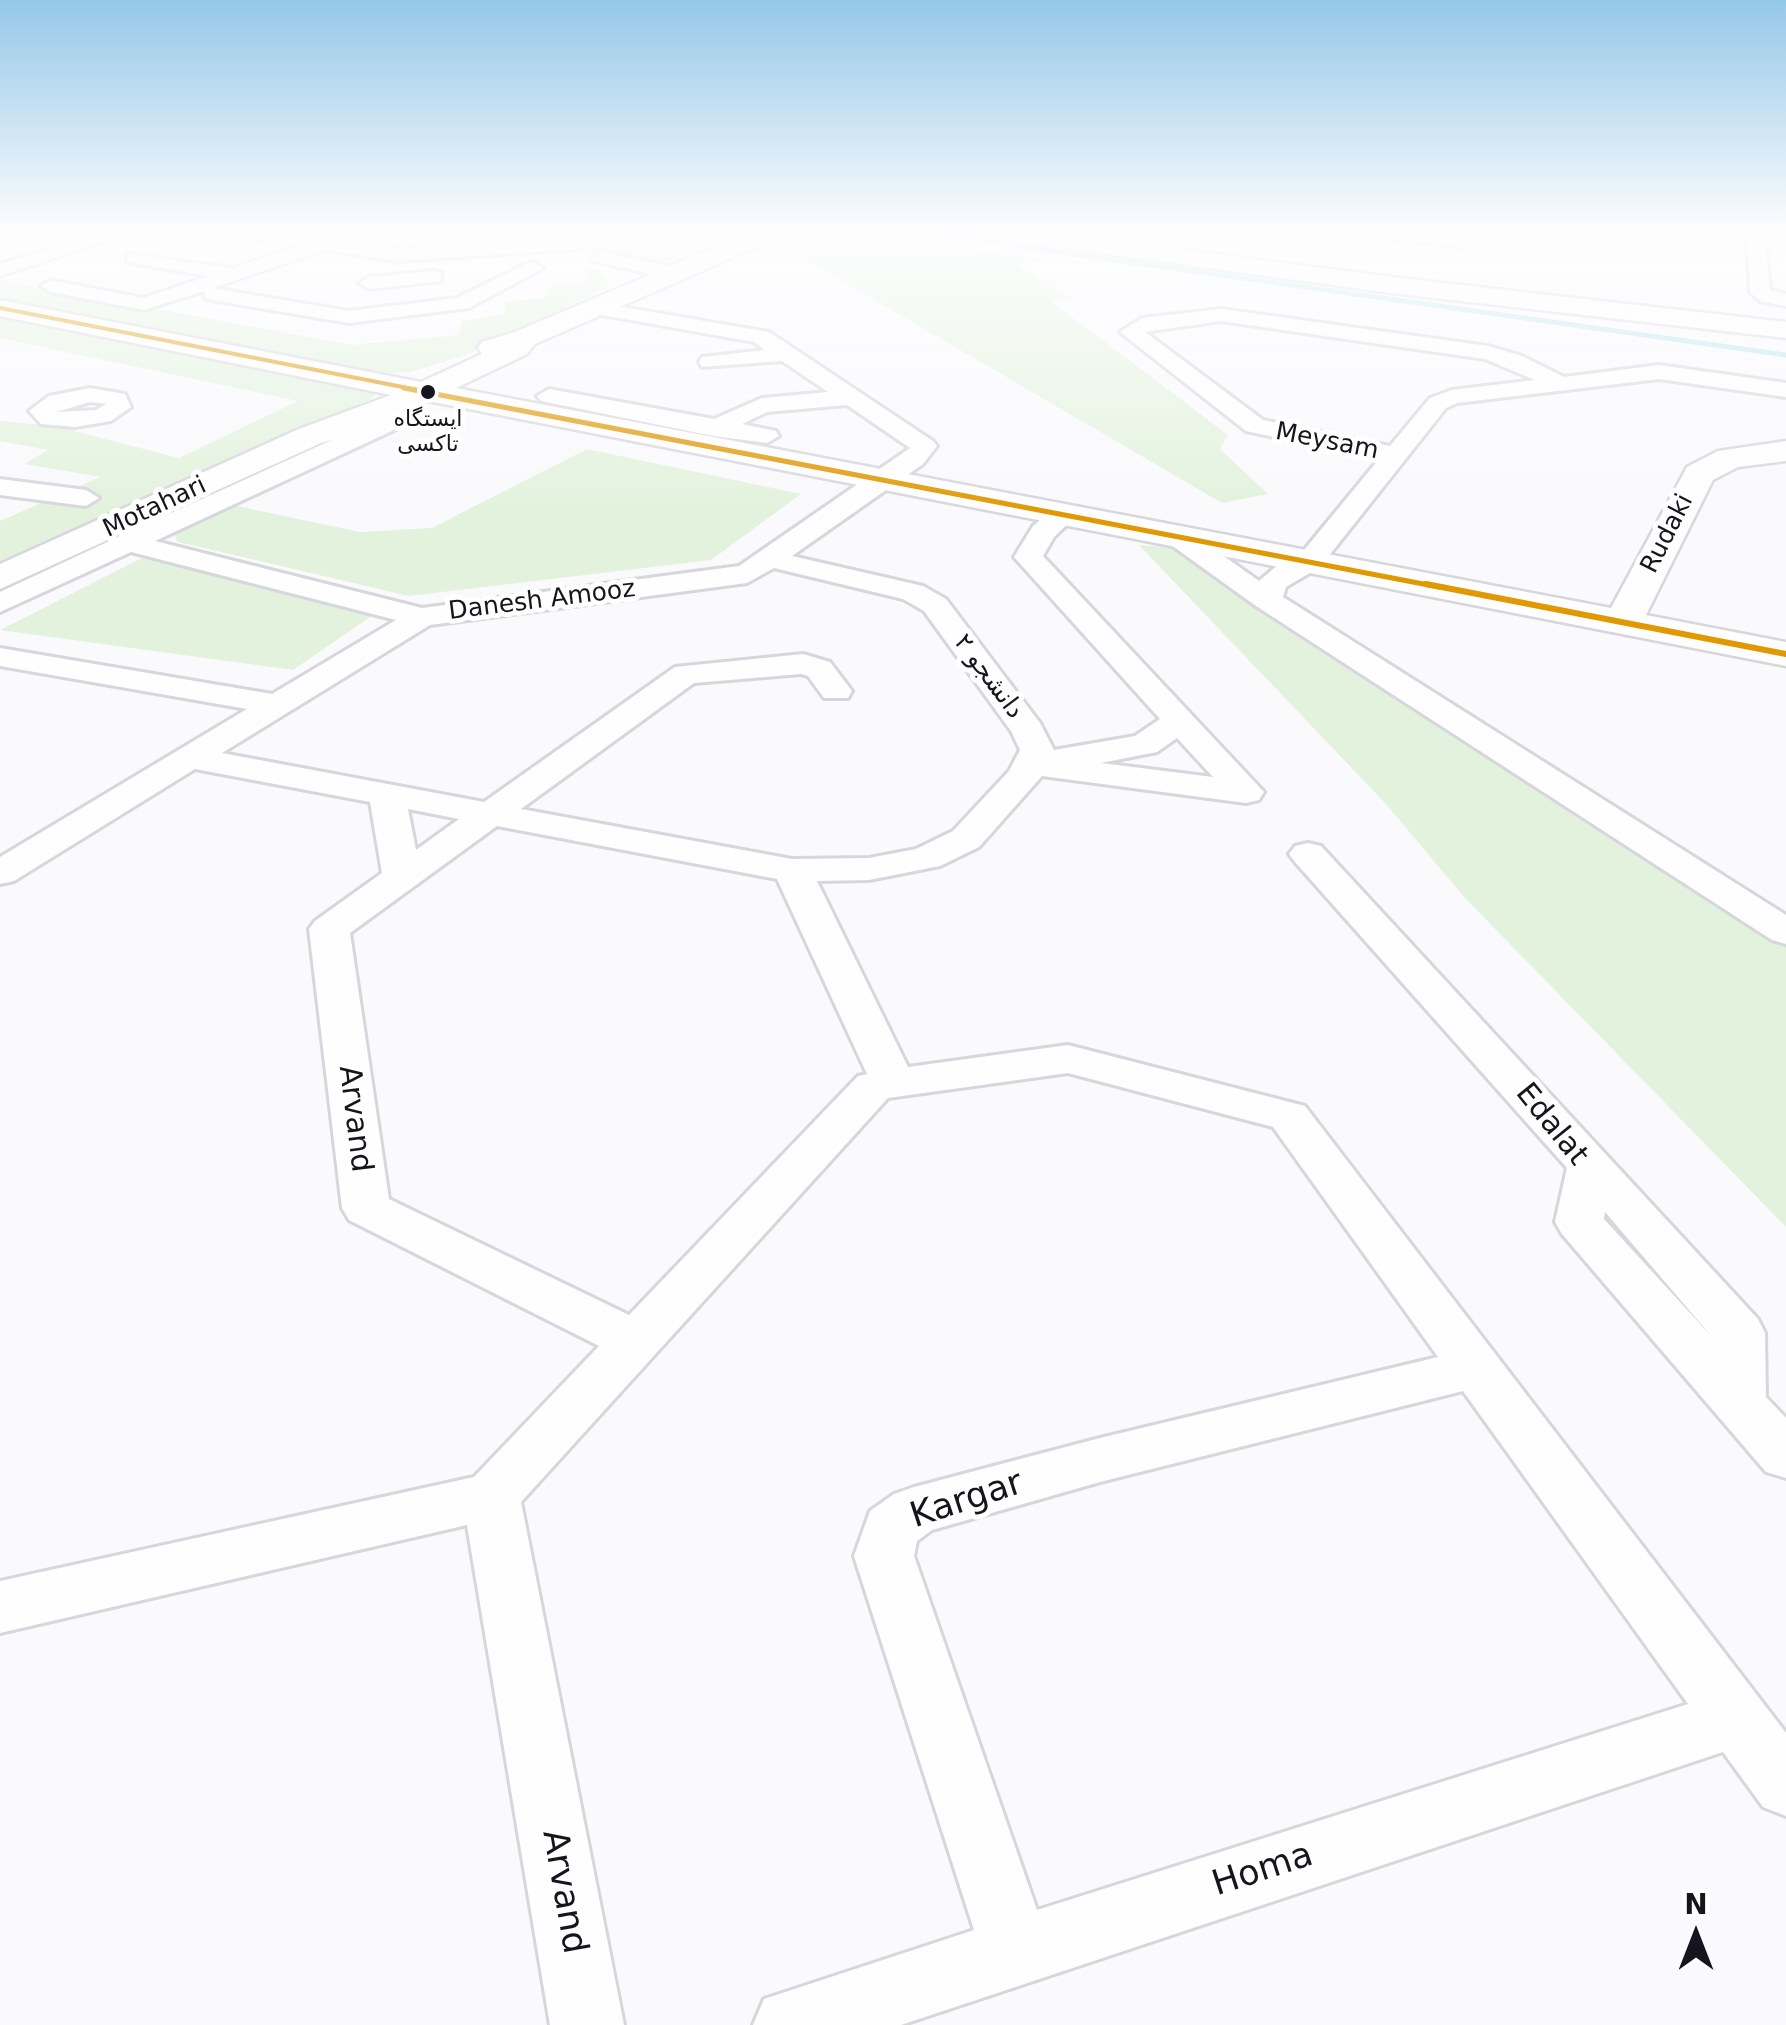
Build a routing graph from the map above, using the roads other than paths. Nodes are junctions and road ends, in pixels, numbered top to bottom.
1 (101, 328) edge
2 (548, 328) edge
3 (726, 328) edge
4 (1137, 328) edge
5 (1309, 328) edge
6 (791, 354) junction
7 (710, 362) dead end
8 (1559, 384) junction
9 (1786, 390) edge
10 (414, 394) junction
11 (856, 397) junction
12 (707, 434) junction
13 (766, 436) dead end
14 (1786, 451) edge
15 (1396, 455) junction
16 (885, 480) junction
17 (0, 487) edge
18 (86, 498) dead end
19 (148, 512) junction
20 (1064, 514) junction
21 (1177, 536) junction
22 (128, 544) junction
23 (770, 558) junction
24 (1310, 562) junction
25 (0, 578) edge
26 (1267, 600) junction
27 (0, 602) edge
28 (422, 616) junction
29 (1623, 622) junction
30 (1786, 654) edge
31 (0, 657) edge
32 (39, 664) junction
33 (0, 683) edge
34 (836, 691) dead end
35 (280, 705) junction
36 (1180, 721) junction
37 (192, 758) junction
38 (1030, 764) junction
39 (387, 795) junction
40 (491, 815) junction
41 (1308, 854) dead end
42 (792, 870) junction
43 (0, 873) edge
44 (402, 877) junction
45 (1786, 932) edge
46 (894, 1083) junction
47 (636, 1340) junction
48 (1476, 1368) junction
49 (1786, 1456) edge
50 (491, 1496) junction
51 (0, 1608) edge
52 (1736, 1718) junction
53 (1786, 1786) edge
54 (1016, 1951) junction
55 (587, 2025) edge
56 (790, 2025) edge

1 - 10 main road
2 - 10 main road, Motahari
3 - 6 street
4 - 15 street, Meysam
5 - 8 street, Meysam
6 - 7 street
6 - 11 street
8 - 9 street
8 - 15 street
10 - 12 main road
10 - 19 main road, Motahari
10 - 22 street
11 - 12 street
11 - 16 street, Danesh Amooz
12 - 13 street
12 - 16 main road
14 - 29 main road, Rudaki
15 - 24 street
16 - 20 main road
16 - 23 street, Danesh Amooz
17 - 18 street
19 - 22 street
19 - 25 main road, Motahari
20 - 21 main road
20 - 36 street
21 - 24 main road
21 - 26 street
22 - 27 street
22 - 28 street
23 - 28 street, Danesh Amooz
23 - 38 street, دانشجو ۲
24 - 26 street
24 - 29 main road
26 - 45 street
28 - 35 street, Danesh Amooz
29 - 30 main road
31 - 32 street
32 - 33 street
32 - 35 street
34 - 40 street, Arvand
35 - 37 street, Danesh Amooz
36 - 38 street
36 - 38 street
37 - 39 street
37 - 43 street, Danesh Amooz
38 - 42 street
39 - 40 street
39 - 44 street
40 - 42 street
40 - 44 street, Arvand
41 - 49 street, Edalat
42 - 46 street
44 - 47 street, Arvand
46 - 47 street
46 - 48 street
47 - 50 street
48 - 52 street
48 - 54 street, Kargar
50 - 51 street
50 - 55 street, Arvand
52 - 53 street
52 - 54 street, Homa
54 - 56 street, Homa

